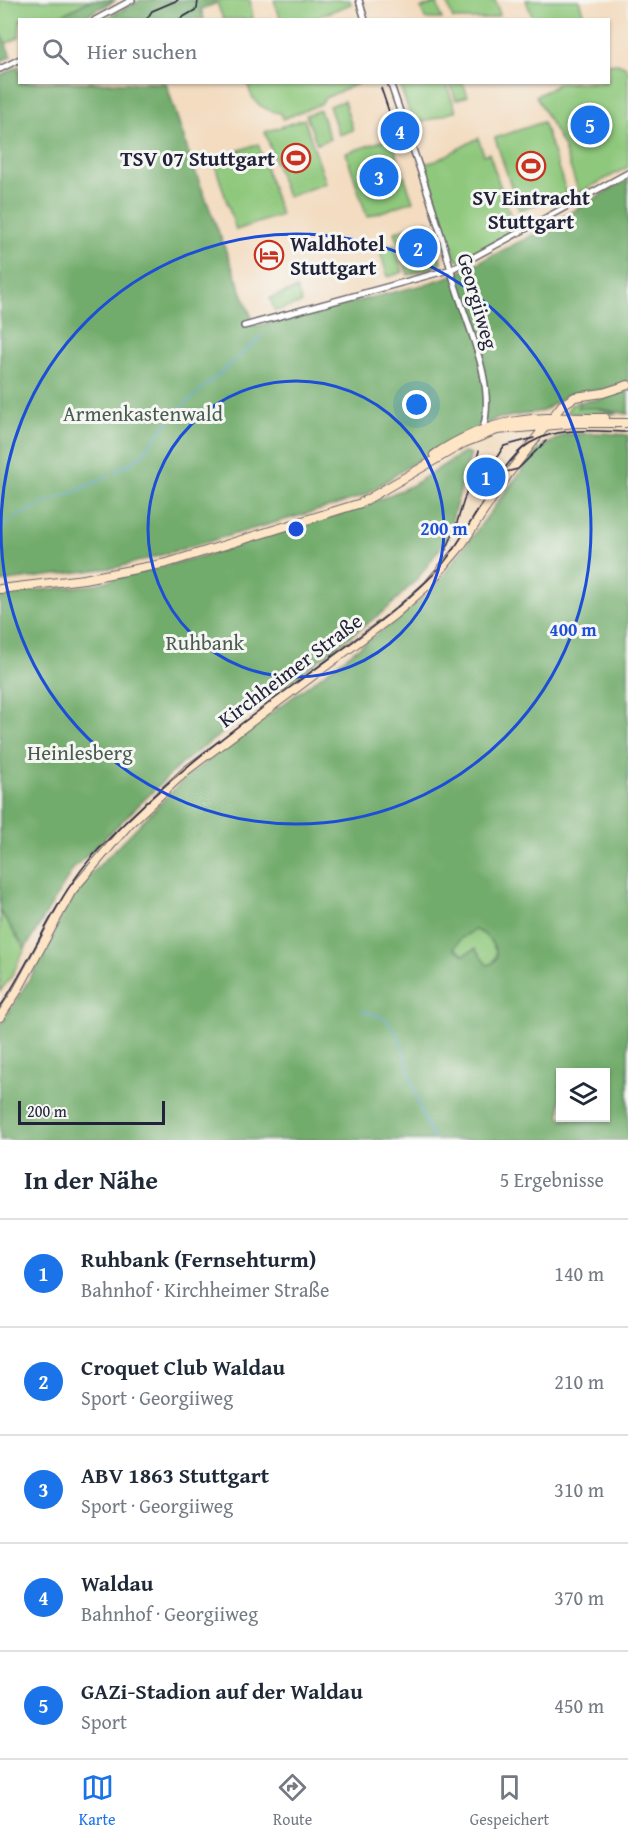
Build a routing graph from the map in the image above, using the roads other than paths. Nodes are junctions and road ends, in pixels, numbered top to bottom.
1 (132, 0) edge
2 (359, 0) edge
3 (99, 18) edge
4 (364, 18) edge
5 (18, 60) edge
6 (0, 69) edge
7 (391, 84) edge
8 (628, 173) edge
9 (452, 269) junction
10 (244, 326) dead end
11 (628, 386) edge
12 (628, 418) edge
13 (549, 422) junction
14 (628, 423) edge
15 (513, 427) junction
16 (483, 428) junction
17 (475, 438) junction
18 (531, 444) junction
19 (402, 481) junction
20 (0, 589) edge
21 (0, 1017) edge

1 - 3 street
2 - 4 street
5 - 6 street
7 - 9 street, Georgiiweg
8 - 9 street
9 - 10 street
9 - 16 street, Georgiiweg
11 - 13 main road, Kirchheimer Straße
12 - 13 main road
13 - 14 main road
13 - 15 main road
13 - 16 main road
13 - 18 main road, Kirchheimer Straße
15 - 17 main road
15 - 18 main road
16 - 17 main road
16 - 19 main road
17 - 19 main road
18 - 21 main road, Kirchheimer Straße
19 - 20 main road

